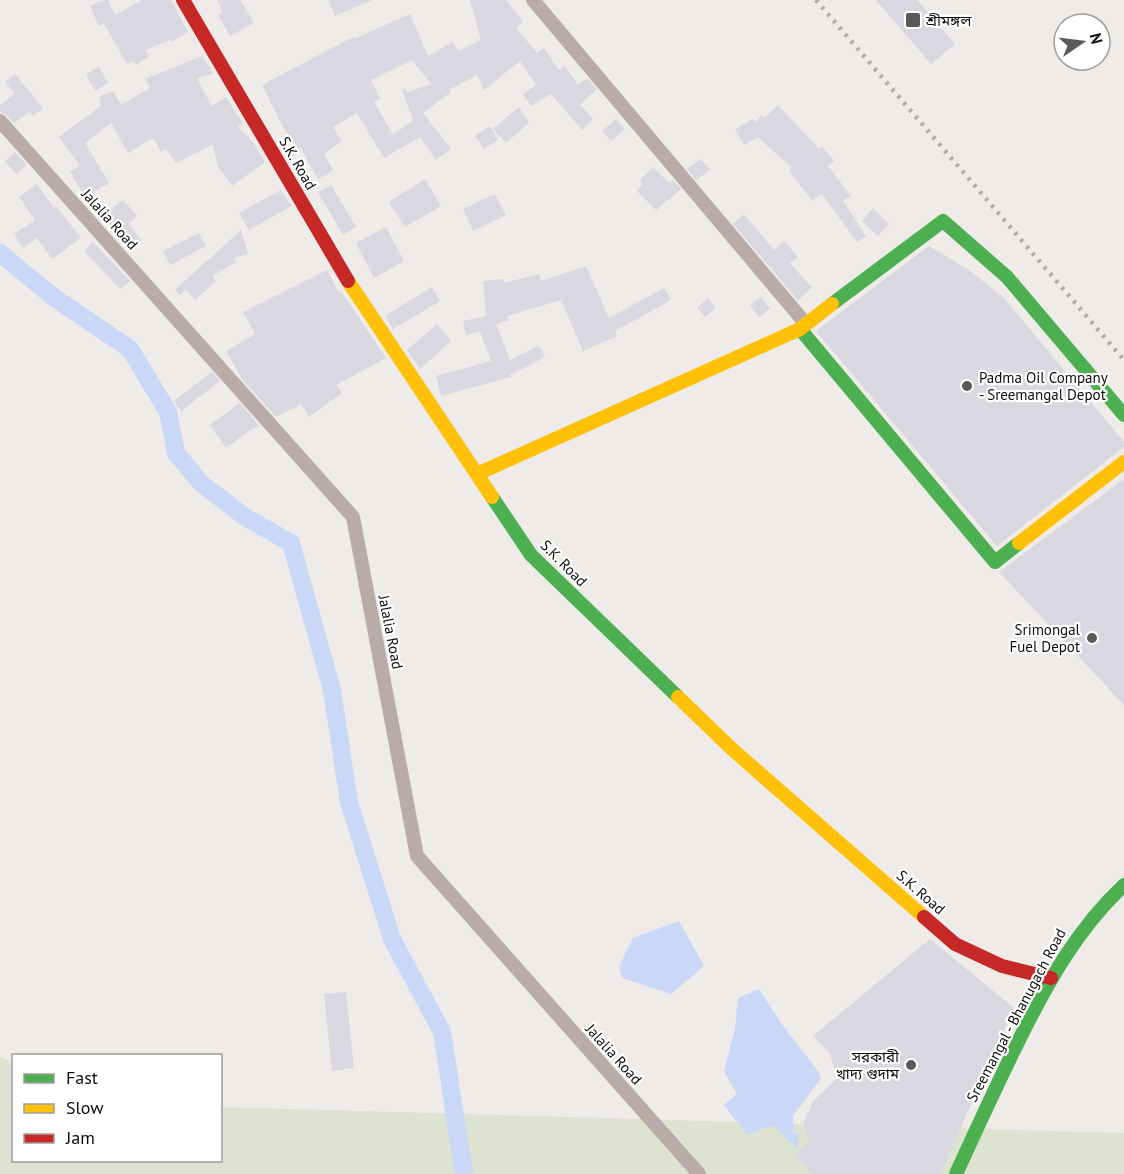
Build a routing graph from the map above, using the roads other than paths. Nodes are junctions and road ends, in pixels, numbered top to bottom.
1 (183, 0) edge
2 (533, 0) edge
3 (0, 121) edge
4 (803, 326) junction
5 (1124, 415) edge
6 (1124, 462) edge
7 (477, 474) junction
8 (1124, 885) edge
9 (1051, 978) junction
10 (699, 1174) edge
11 (956, 1174) edge

1 - 7 main road, S.K. Road
2 - 4 street
3 - 10 street, Jalalia Road
4 - 5 main road
4 - 6 main road
4 - 7 main road
7 - 9 main road, S.K. Road
8 - 9 main road, Sreemangal - Bhanugach Road
9 - 11 main road, Sreemangal - Bhanugach Road

